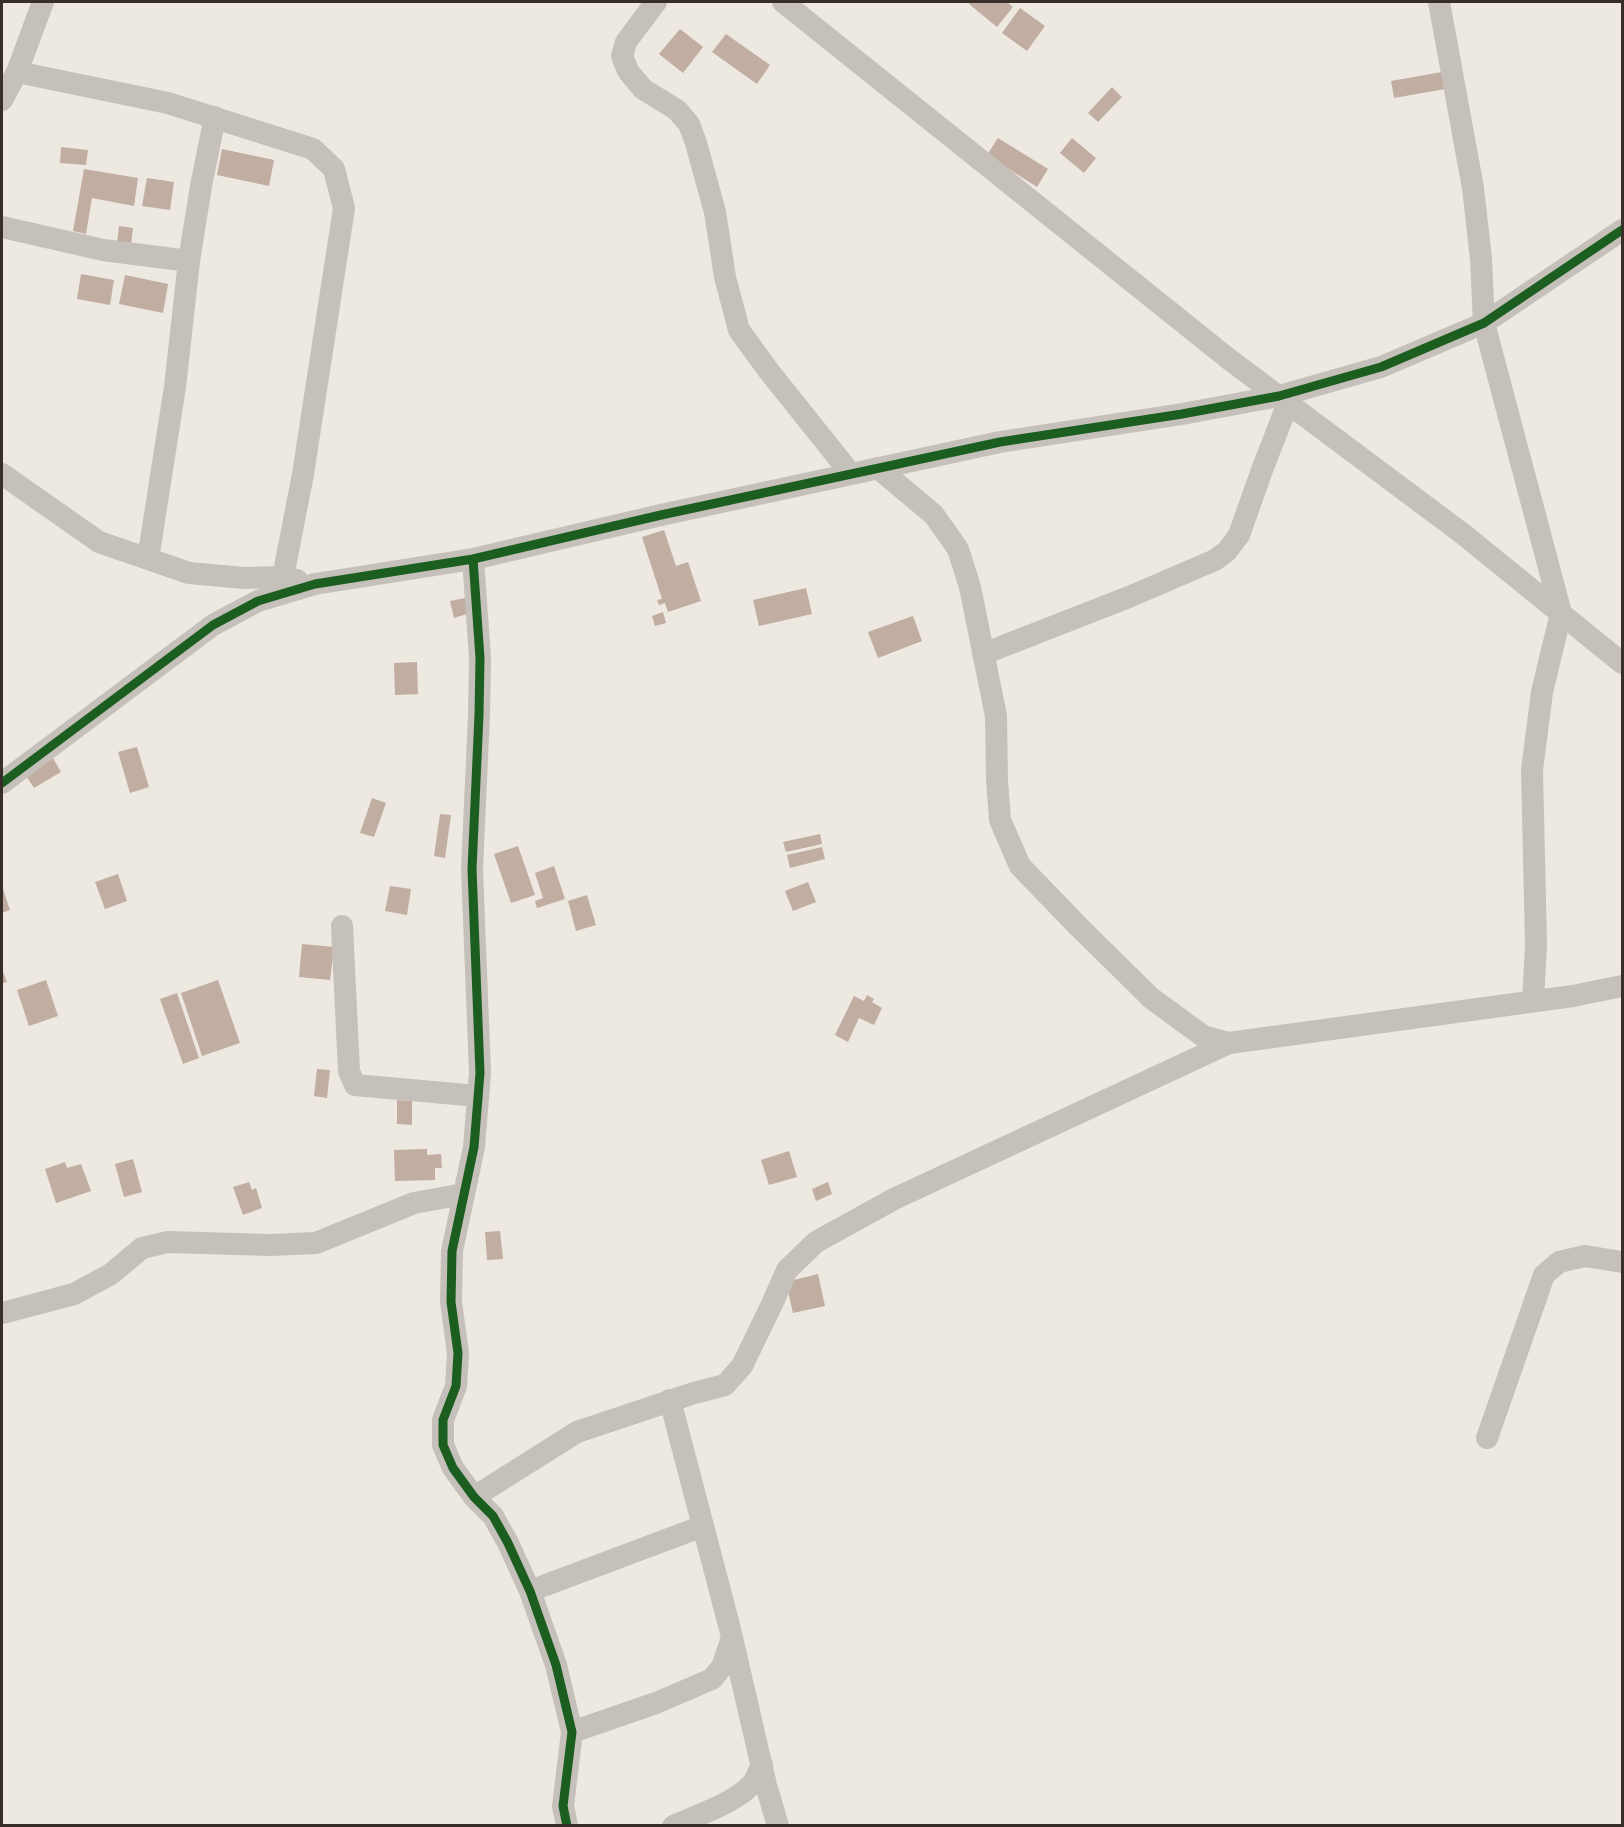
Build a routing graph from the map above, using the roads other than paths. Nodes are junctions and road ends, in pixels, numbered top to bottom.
1 (43, 2) edge
2 (656, 2) edge
3 (783, 2) edge
4 (1439, 2) edge
5 (17, 72) junction
6 (2, 100) edge
7 (214, 117) junction
8 (2, 227) edge
9 (1623, 230) edge
10 (189, 261) junction
11 (1484, 323) junction
12 (1283, 399) junction
13 (878, 468) junction
14 (2, 474) edge
15 (851, 474) junction
16 (473, 558) junction
17 (148, 559) junction
18 (283, 577) junction
19 (315, 584) junction
20 (1561, 613) junction
21 (983, 654) junction
22 (1623, 663) edge
23 (2, 783) edge
24 (342, 926) dead end
25 (1623, 986) edge
26 (1533, 1000) junction
27 (1229, 1043) junction
28 (478, 1096) junction
29 (464, 1194) junction
30 (1623, 1262) edge
31 (2, 1313) edge
32 (670, 1400) junction
33 (1487, 1438) dead end
34 (474, 1497) junction
35 (704, 1526) junction
36 (530, 1591) junction
37 (732, 1637) junction
38 (572, 1732) junction
39 (762, 1765) junction
40 (567, 1826) edge
41 (673, 1826) edge
42 (778, 1826) edge

1 - 5 street
2 - 15 street
3 - 12 street
4 - 11 street
5 - 6 street
5 - 7 street
7 - 10 street
7 - 18 street
8 - 10 street
9 - 11 street
10 - 17 street
11 - 12 street
11 - 20 street
12 - 13 street
12 - 20 street
12 - 21 street
13 - 15 street
13 - 21 street
14 - 17 street
15 - 16 street
16 - 19 street
16 - 28 street
17 - 18 street
18 - 19 street
19 - 23 street
20 - 22 street
20 - 26 street
21 - 27 street
24 - 28 street
25 - 26 street
26 - 27 street
27 - 32 street
28 - 29 street
29 - 31 street
29 - 34 street
30 - 33 street
32 - 34 street
32 - 35 street
34 - 36 street
35 - 36 street
35 - 37 street
36 - 38 street
37 - 38 street
37 - 39 street
38 - 40 street
39 - 41 street
39 - 42 street

